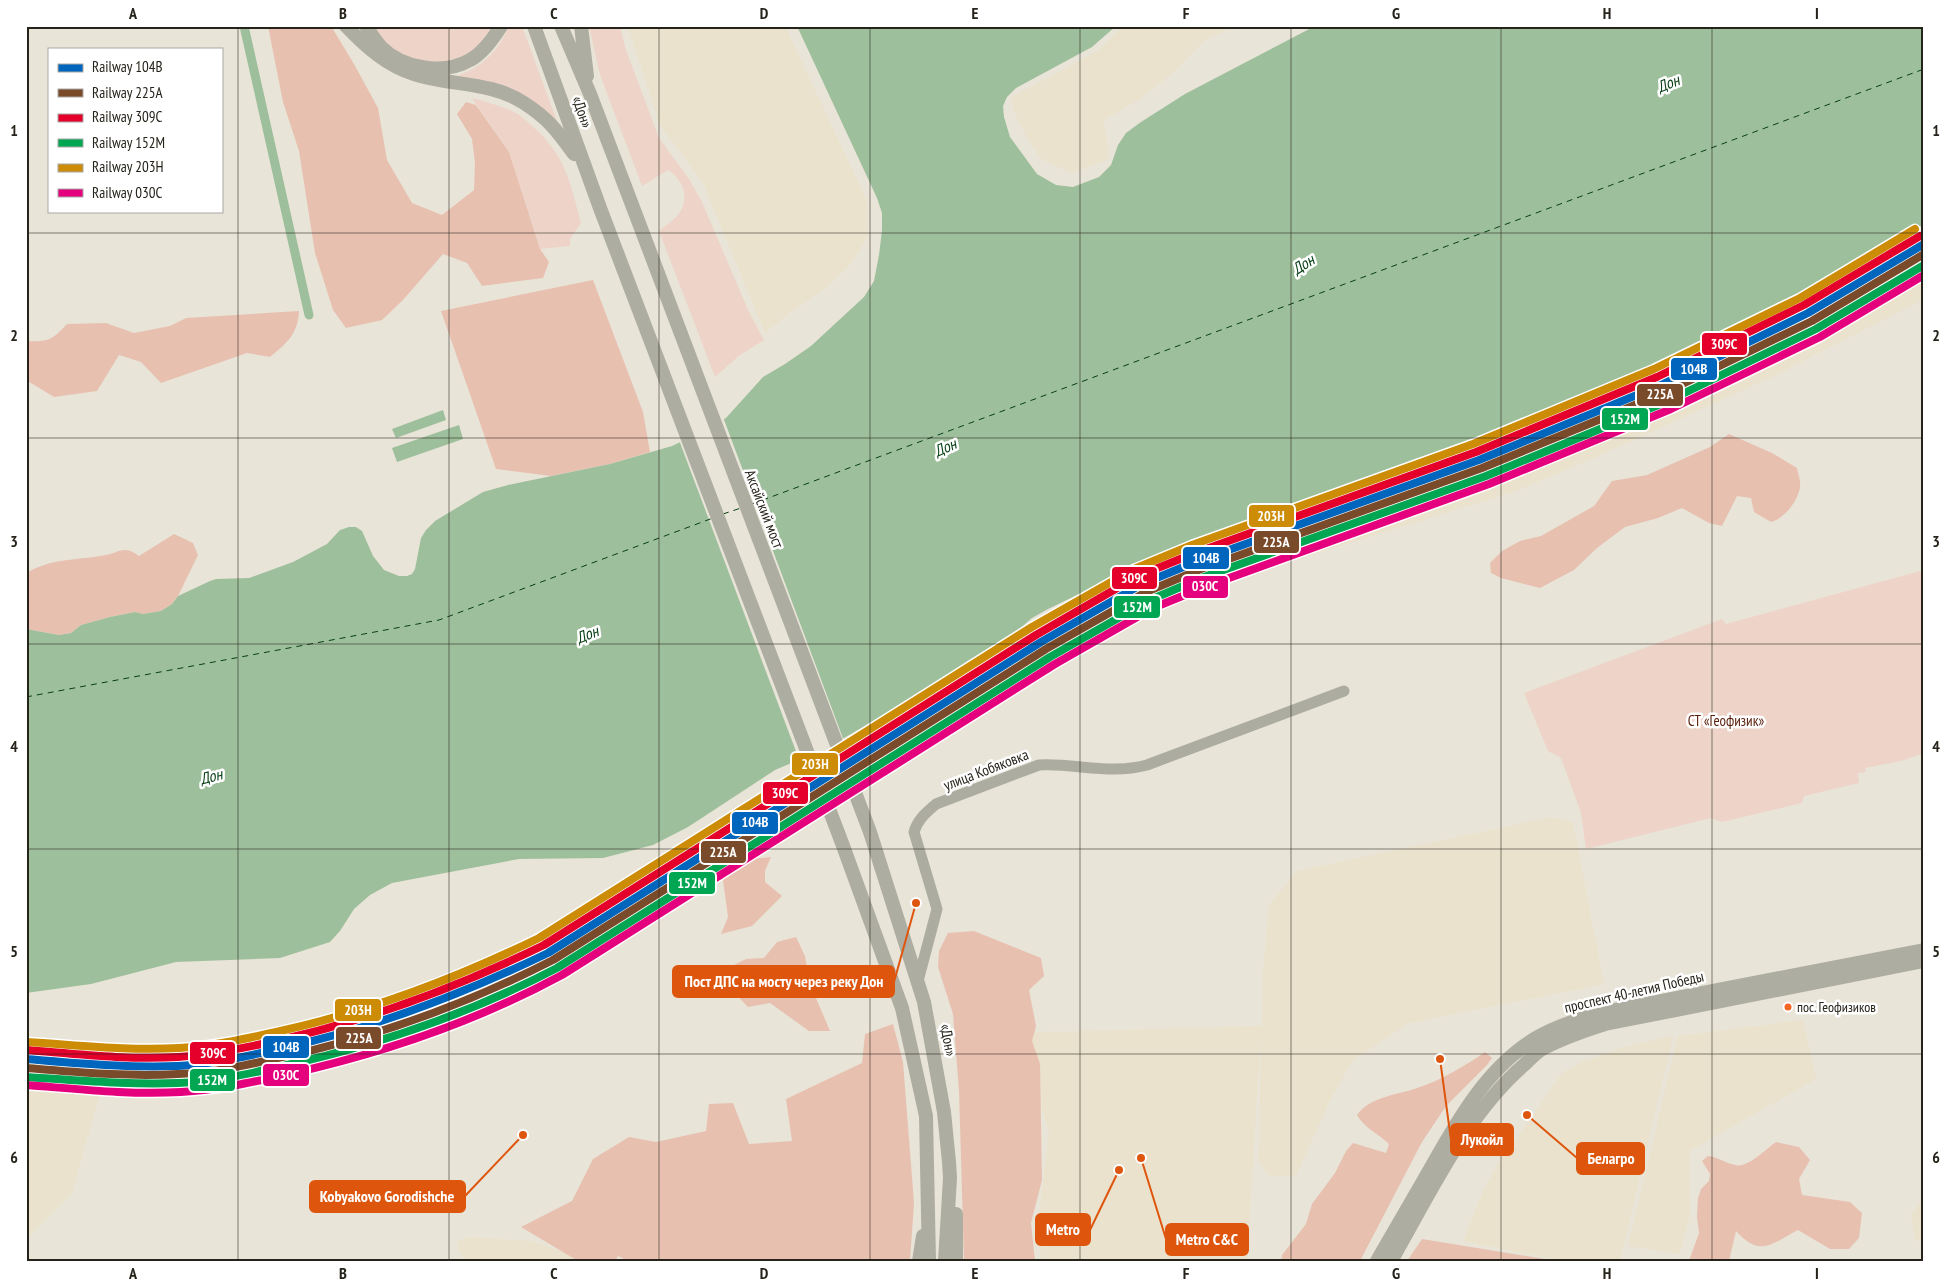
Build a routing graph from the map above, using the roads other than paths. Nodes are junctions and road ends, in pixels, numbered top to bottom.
1 (346, 26) edge
2 (366, 26) edge
3 (501, 26) edge
4 (534, 26) edge
5 (561, 26) edge
6 (581, 26) edge
7 (590, 94) junction
8 (587, 171) junction
9 (628, 197) joint
10 (1344, 691) dead end
11 (870, 832) joint
12 (1924, 950) edge
13 (1924, 961) edge
14 (918, 981) junction
15 (1573, 1028) junction
16 (927, 1158) junction
17 (950, 1178) junction
18 (919, 1261) edge
19 (929, 1261) edge
20 (945, 1261) edge
21 (956, 1261) edge
22 (1377, 1261) edge
23 (1391, 1261) edge

1 - 8 main road
2 - 3 main road
4 - 8 main road, «Дон»
5 - 7 main road, «Дон»
6 - 7 main road
7 - 9 main road, «Дон»
8 - 16 main road, «Дон»
9 - 11 main road, Аксайский мост
10 - 14 street, улица Кобяковка
11 - 14 main road, «Дон»
12 - 15 main road, проспект 40-летия Победы
13 - 15 main road, проспект 40-летия Победы
14 - 17 main road, «Дон»
15 - 22 main road, проспект 40-летия Победы
15 - 23 main road, проспект 40-летия Победы
16 - 18 main road
16 - 19 main road
17 - 20 main road, «Дон»
17 - 21 main road

